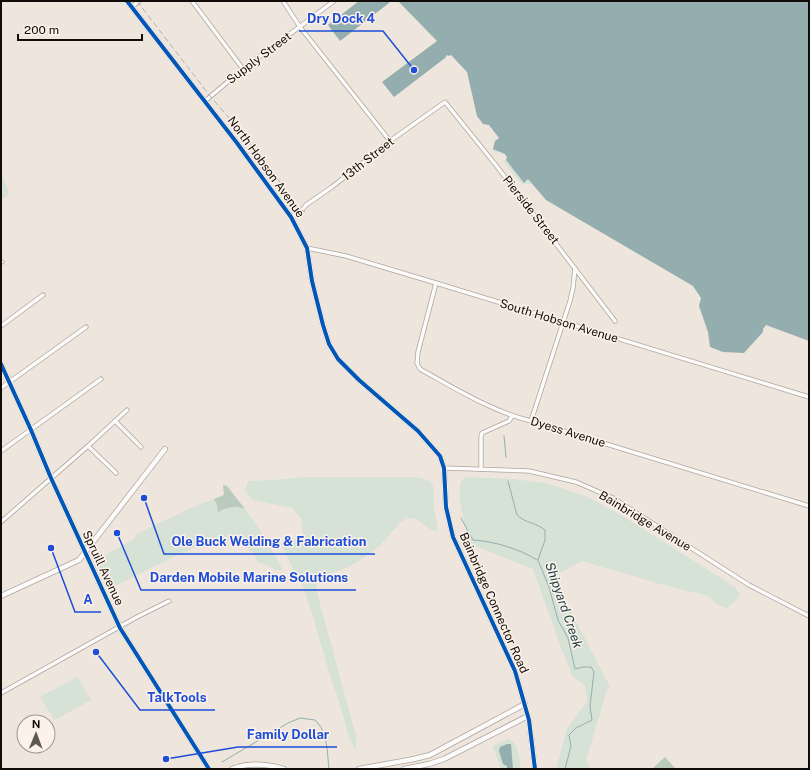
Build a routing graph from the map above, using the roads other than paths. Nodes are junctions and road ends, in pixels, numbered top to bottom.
1 (127, 1) edge
2 (139, 1) edge
3 (192, 1) edge
4 (283, 1) edge
5 (334, 1) edge
6 (132, 7) junction
7 (300, 27) junction
8 (243, 70) junction
9 (205, 101) junction
10 (445, 102) joint
11 (390, 141) junction
12 (291, 216) junction
13 (308, 248) junction
14 (574, 267) junction
15 (436, 283) junction
16 (43, 295) dead end
17 (615, 321) dead end
18 (563, 322) junction
19 (1, 326) edge
20 (86, 327) dead end
21 (1, 364) edge
22 (100, 379) dead end
23 (9, 382) junction
24 (1, 388) edge
25 (809, 397) edge
26 (127, 410) dead end
27 (512, 416) junction
28 (115, 421) junction
29 (531, 421) junction
30 (31, 430) junction
31 (88, 446) junction
32 (141, 447) dead end
33 (165, 449) dead end
34 (1, 451) edge
35 (444, 468) junction
36 (481, 469) junction
37 (116, 473) dead end
38 (51, 478) junction
39 (809, 506) edge
40 (1, 522) edge
41 (85, 552) junction
42 (1, 596) edge
43 (169, 600) dead end
44 (809, 616) edge
45 (120, 628) junction
46 (1, 693) edge
47 (525, 704) junction
48 (528, 716) junction
49 (535, 768) edge
50 (210, 769) edge
51 (232, 769) edge
52 (284, 769) edge
53 (359, 769) edge
54 (404, 769) edge

1 - 6 street, North Hobson Avenue
2 - 6 street
3 - 8 street
4 - 7 street
5 - 7 street, Supply Street
6 - 9 street, North Hobson Avenue
7 - 8 street, Supply Street
7 - 11 street
8 - 9 street, Supply Street
9 - 12 street, North Hobson Avenue
10 - 11 street, 13th Street
10 - 14 street, Pierside Street
11 - 12 street, 13th Street
12 - 13 street, North Hobson Avenue
13 - 15 street, South Hobson Avenue
13 - 35 street, North Hobson Avenue
14 - 17 street, Pierside Street
14 - 18 street
15 - 18 street, South Hobson Avenue
15 - 27 street, Dyess Avenue
16 - 19 street
18 - 25 street, South Hobson Avenue
18 - 29 street
20 - 23 street
21 - 23 street, Spruill Avenue
22 - 30 street
23 - 24 street
23 - 30 street, Spruill Avenue
26 - 28 street
27 - 29 street, Dyess Avenue
27 - 36 street
28 - 31 street
28 - 32 street
29 - 39 street, Dyess Avenue
30 - 34 street
30 - 38 street, Spruill Avenue
31 - 37 street
31 - 38 street
33 - 41 street
35 - 36 street, Bainbridge Avenue
35 - 47 street, Bainbridge Connector Road
36 - 44 street, Bainbridge Avenue
38 - 40 street
38 - 41 street, Spruill Avenue
41 - 42 street
41 - 45 street, Spruill Avenue
43 - 45 street
45 - 46 street
45 - 50 street, Spruill Avenue
47 - 48 street, Bainbridge Connector Road
47 - 53 street
48 - 49 street, Bainbridge Connector Road
48 - 54 street
51 - 52 street

